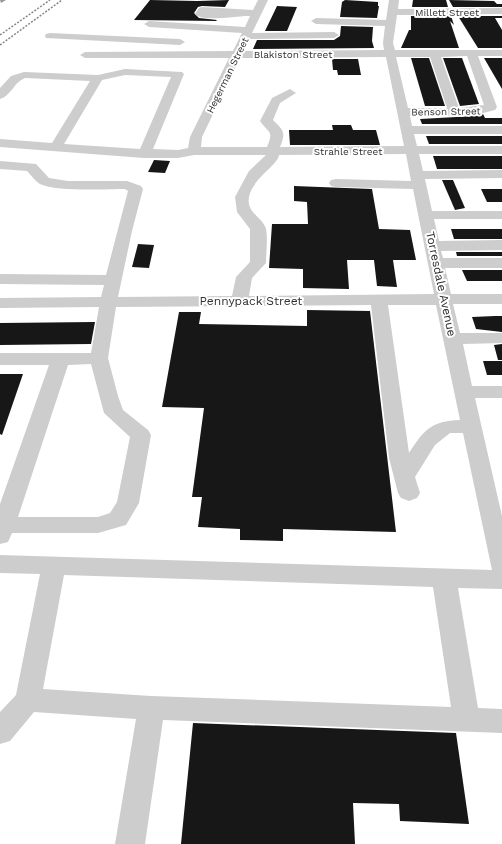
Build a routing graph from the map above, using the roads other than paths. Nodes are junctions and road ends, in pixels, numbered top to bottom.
1 (261, 6) edge
2 (408, 7) dead end
3 (447, 7) dead end
4 (428, 9) junction
5 (238, 11) dead end
6 (502, 11) edge
7 (392, 12) edge
8 (316, 21) dead end
9 (149, 24) dead end
10 (334, 35) dead end
11 (50, 36) dead end
12 (243, 41) junction
13 (192, 42) dead end
14 (226, 44) dead end
15 (391, 53) junction
16 (434, 53) junction
17 (470, 53) junction
18 (502, 53) edge
19 (85, 55) dead end
20 (98, 78) junction
21 (290, 93) dead end
22 (502, 94) edge
23 (0, 95) edge
24 (492, 103) edge
25 (454, 111) junction
26 (403, 112) junction
27 (407, 130) junction
28 (502, 130) edge
29 (0, 143) edge
30 (56, 148) junction
31 (502, 150) edge
32 (274, 151) junction
33 (412, 151) junction
34 (194, 152) junction
35 (144, 154) junction
36 (0, 165) edge
37 (502, 174) edge
38 (336, 183) dead end
39 (419, 183) junction
40 (502, 188) edge
41 (426, 215) junction
42 (502, 215) edge
43 (502, 245) edge
44 (434, 254) junction
45 (502, 263) edge
46 (0, 279) edge
47 (113, 280) junction
48 (444, 299) junction
49 (502, 299) edge
50 (377, 300) junction
51 (240, 301) junction
52 (0, 303) edge
53 (107, 303) junction
54 (502, 338) edge
55 (453, 339) junction
56 (99, 358) junction
57 (0, 359) edge
58 (60, 360) junction
59 (464, 392) junction
60 (502, 392) edge
61 (472, 426) junction
62 (2, 530) edge
63 (498, 536) edge
64 (0, 564) edge
65 (54, 565) junction
66 (502, 568) edge
67 (444, 578) junction
68 (502, 580) edge
69 (28, 700) junction
70 (151, 708) junction
71 (466, 719) junction
72 (502, 721) edge
73 (0, 732) edge
74 (130, 844) edge

1 - 5 street
1 - 12 street, Hegerman Street
2 - 4 street
3 - 4 street
4 - 6 street, Millett Street
4 - 7 street, Millett Street
7 - 8 street, Millett Street
7 - 15 street, Torresdale Avenue
9 - 12 street
10 - 12 street
11 - 13 street
12 - 14 street
12 - 15 street, Blakiston Street
12 - 19 street, Blakiston Street
12 - 34 street, Hegerman Street
15 - 16 street, Blakiston Street
15 - 26 street, Torresdale Avenue
16 - 17 street, Blakiston Street
16 - 25 street
17 - 18 street, Blakiston Street
17 - 24 street
20 - 23 street
20 - 30 street
20 - 35 street
21 - 32 street
22 - 24 street, Benson Street
24 - 25 street, Benson Street
25 - 26 street, Benson Street
26 - 27 street, Torresdale Avenue
27 - 28 street
27 - 33 street, Torresdale Avenue
29 - 30 street, Strahle Street
30 - 35 street, Strahle Street
31 - 33 street, Strahle Street
32 - 33 street, Strahle Street
32 - 34 street, Strahle Street
32 - 51 street
33 - 39 street, Torresdale Avenue
34 - 35 street, Strahle Street
36 - 47 street
37 - 39 street
38 - 39 street
39 - 40 street
39 - 41 street, Torresdale Avenue
41 - 42 street
41 - 44 street, Torresdale Avenue
43 - 44 street
44 - 45 street
44 - 48 street, Torresdale Avenue
46 - 47 street
47 - 53 street
48 - 49 street, Pennypack Street
48 - 50 street, Pennypack Street
48 - 55 street, Torresdale Avenue
50 - 51 street, Pennypack Street
50 - 61 street
51 - 53 street, Pennypack Street
52 - 53 street, Pennypack Street
53 - 56 street
54 - 55 street
55 - 59 street, Torresdale Avenue
56 - 58 street
56 - 62 street
57 - 58 street
58 - 62 street
59 - 60 street
59 - 61 street, Torresdale Avenue
61 - 63 street, Torresdale Avenue
63 - 66 street, Torresdale Avenue
64 - 65 street
65 - 67 street
65 - 69 street
67 - 68 street
67 - 71 street
69 - 70 street
69 - 73 street
70 - 71 street
70 - 74 street
71 - 72 street

